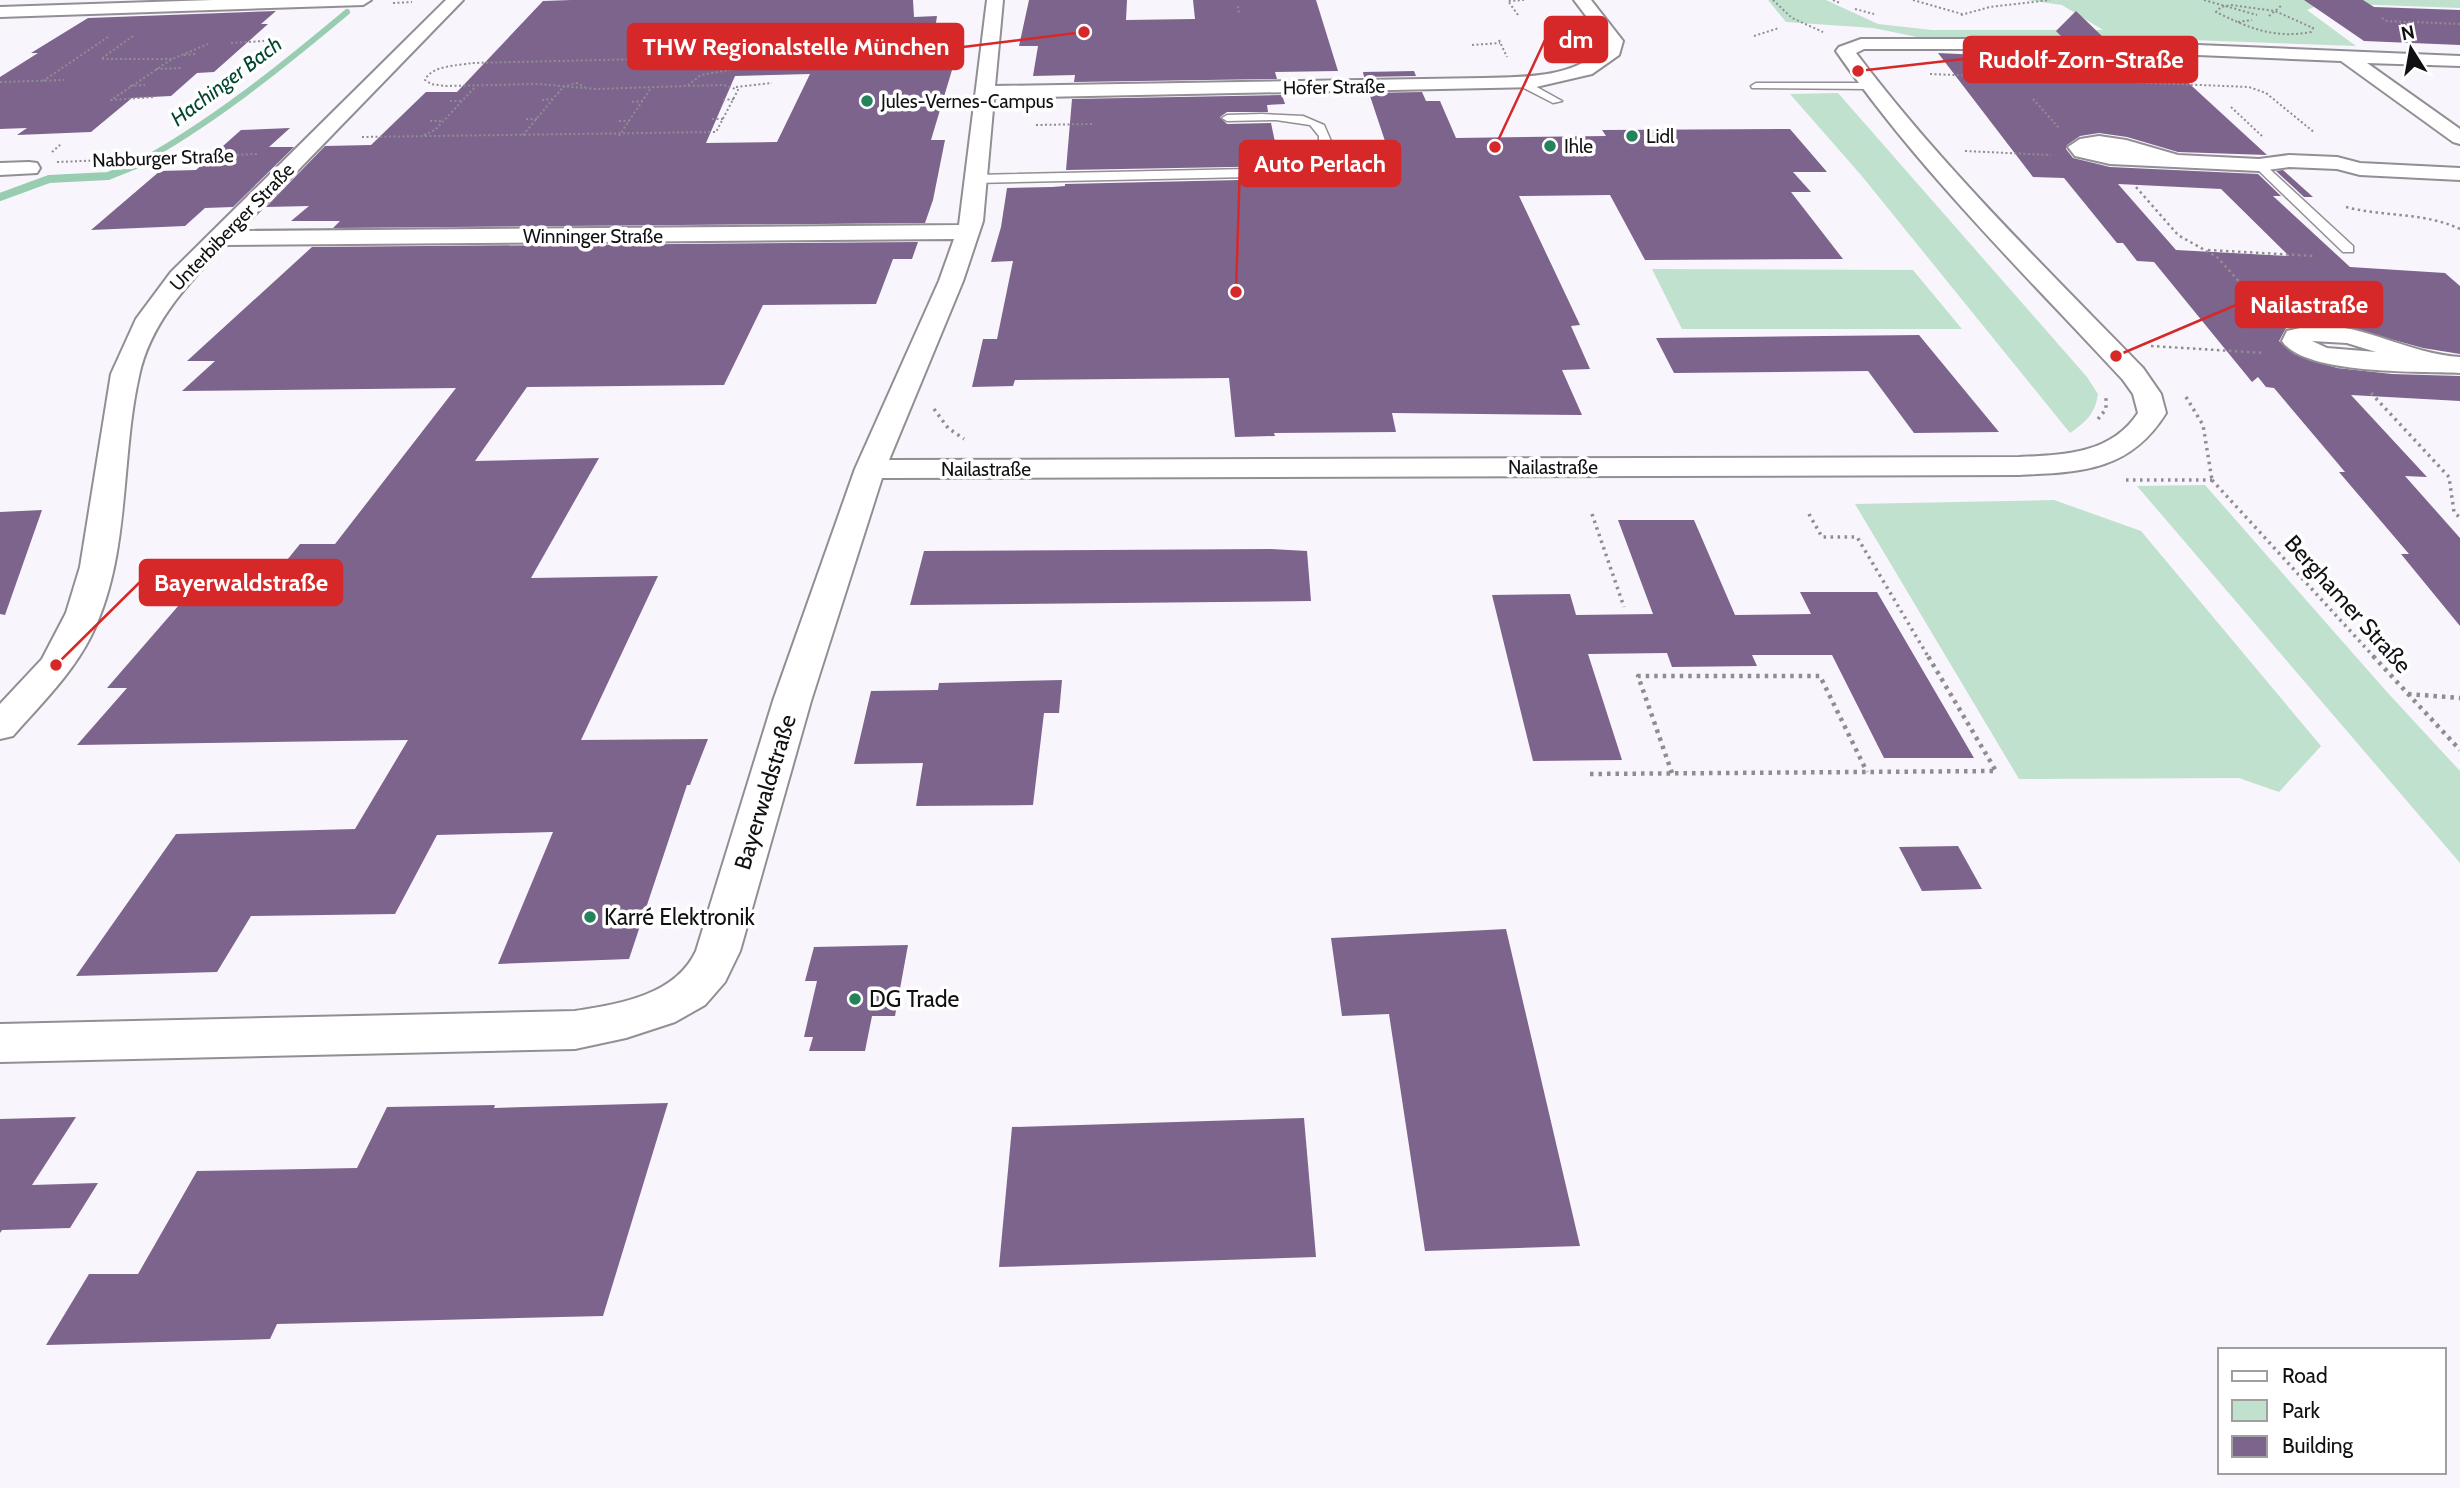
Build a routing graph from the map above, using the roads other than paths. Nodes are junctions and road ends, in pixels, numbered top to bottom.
1 (363, 0) edge
2 (456, 0) edge
3 (995, 0) edge
4 (1582, 0) edge
5 (0, 12) edge
6 (2347, 57) junction
7 (2460, 61) edge
8 (1520, 82) junction
9 (1756, 86) dead end
10 (1869, 86) junction
11 (985, 92) junction
12 (1557, 101) dead end
13 (1227, 118) dead end
14 (2460, 138) edge
15 (2176, 161) junction
16 (38, 165) road end
17 (2259, 165) junction
18 (0, 169) edge
19 (2460, 174) edge
20 (975, 179) junction
21 (968, 232) junction
22 (218, 238) junction
23 (2348, 249) dead end
24 (2430, 363) junction
25 (2460, 365) edge
26 (870, 469) junction
27 (0, 727) edge
28 (0, 1043) edge

1 - 5 street
2 - 22 street, Unterbiberger Straße
3 - 11 street, Bayerwaldstraße
4 - 8 street, Hofer Straße
6 - 7 street
6 - 10 street, Nailastraße
6 - 14 street
8 - 11 street, Hofer Straße
8 - 12 lane
9 - 10 lane
10 - 26 street, Nailastraße
11 - 20 street, Bayerwaldstraße
13 - 20 lane
15 - 15 street
15 - 17 street
16 - 18 street
17 - 19 street
17 - 23 lane
20 - 21 street, Bayerwaldstraße
21 - 22 street, Winninger Straße
21 - 26 street, Bayerwaldstraße
22 - 27 street, Unterbiberger Straße
24 - 24 street
24 - 25 street
26 - 28 street, Bayerwaldstraße

